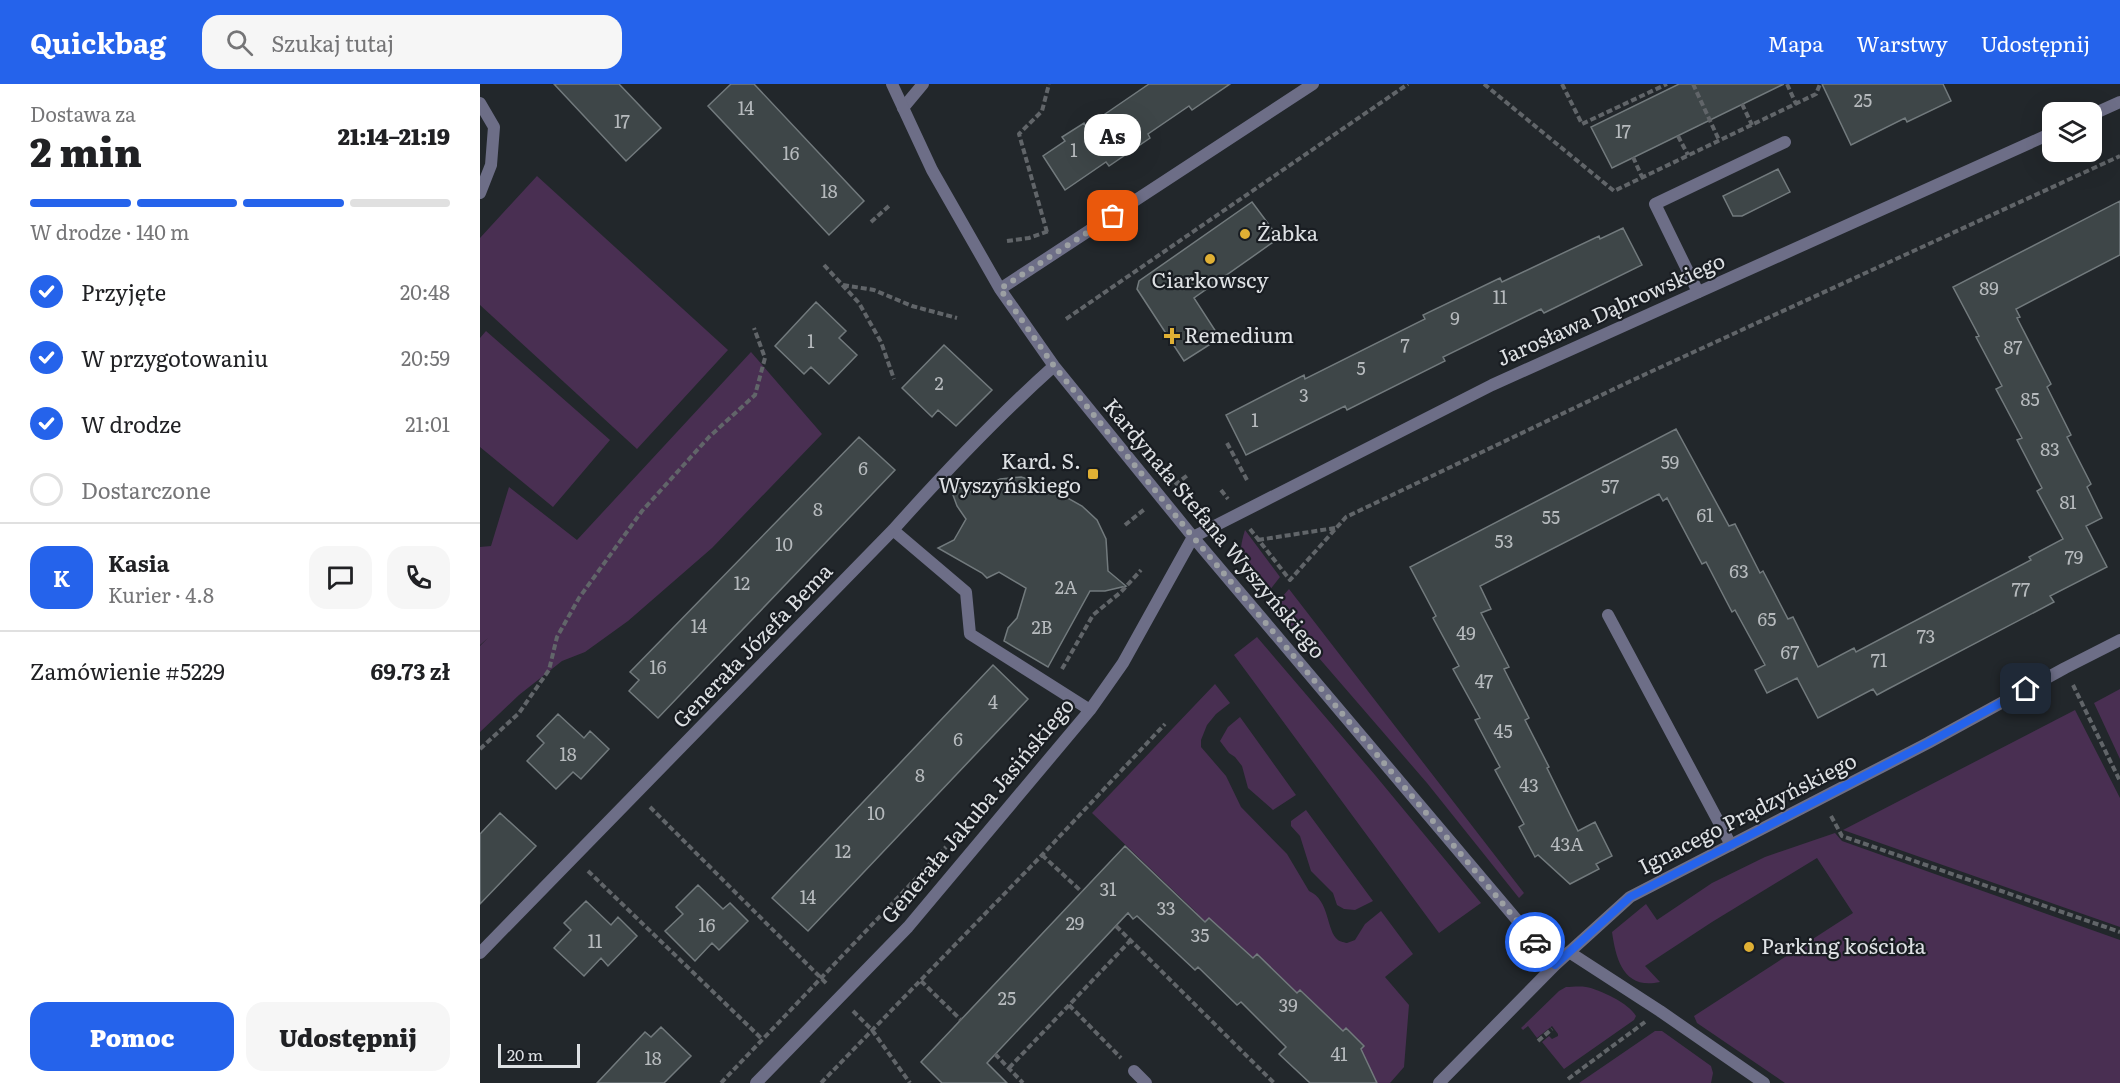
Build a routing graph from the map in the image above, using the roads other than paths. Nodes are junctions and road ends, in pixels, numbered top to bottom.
1 (892, 84) edge
2 (923, 84) edge
3 (1313, 84) edge
4 (2120, 102) edge
5 (480, 103) edge
6 (903, 108) junction
7 (2102, 110) edge
8 (2042, 137) edge
9 (1785, 142) dead end
10 (480, 193) edge
11 (1000, 289) junction
12 (1698, 292) junction
13 (1054, 366) junction
14 (893, 530) junction
15 (1193, 537) junction
16 (1608, 615) dead end
17 (2120, 640) edge
18 (1090, 710) junction
19 (1731, 844) junction
20 (1569, 952) junction
21 (480, 953) edge
22 (1555, 965) junction
23 (1134, 1071) road end
24 (756, 1083) edge
25 (1146, 1083) edge
26 (1439, 1083) edge
27 (1764, 1083) edge

1 - 6 street, Kardynała Stefana Wyszyńskiego
2 - 6 street
3 - 11 street
4 - 7 street
5 - 10 street
6 - 11 street, Kardynała Stefana Wyszyńskiego
8 - 12 street, Jarosława Dąbrowskiego
9 - 12 street
11 - 13 street, Kardynała Stefana Wyszyńskiego
12 - 15 street, Jarosława Dąbrowskiego
13 - 14 street, Generała Józefa Bema
13 - 15 street, Kardynała Stefana Wyszyńskiego
14 - 18 street
14 - 21 street, Generała Józefa Bema
15 - 18 street, Generała Jakuba Jasińskiego
15 - 22 street, Kardynała Stefana Wyszyńskiego
16 - 19 street
17 - 19 street, Ignacego Prądzyńskiego
18 - 24 street, Generała Jakuba Jasińskiego
19 - 20 street, Ignacego Prądzyńskiego
20 - 22 street, Ignacego Prądzyńskiego
20 - 27 street
22 - 26 street, Ignacego Prądzyńskiego
23 - 25 street

